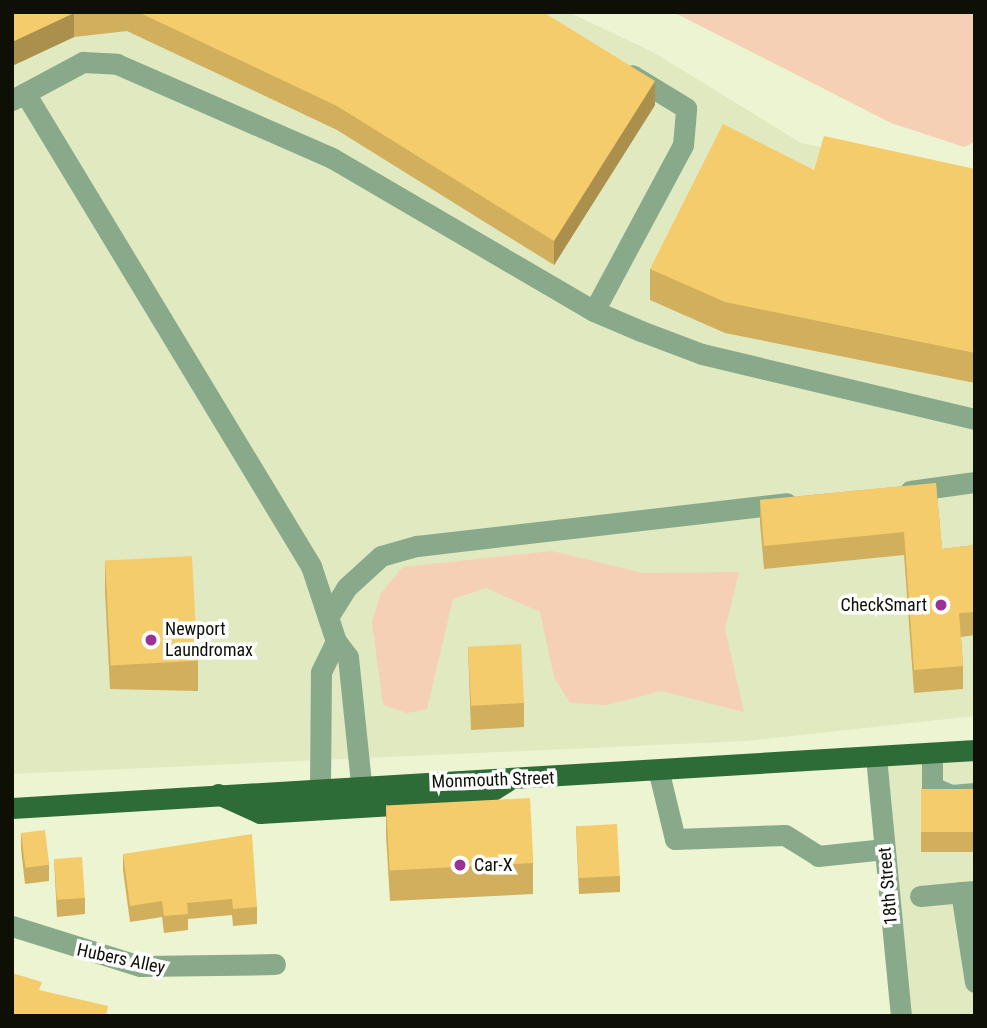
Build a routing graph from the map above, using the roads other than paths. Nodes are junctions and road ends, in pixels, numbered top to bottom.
1 (617, 66) edge
2 (19, 96) edge
3 (594, 310) junction
4 (975, 419) edge
5 (975, 482) edge
6 (886, 493) edge
7 (809, 501) edge
8 (330, 614) junction
9 (336, 641) junction
10 (975, 750) edge
11 (932, 754) junction
12 (876, 757) junction
13 (659, 773) junction
14 (507, 781) junction
15 (361, 783) junction
16 (320, 786) junction
17 (216, 793) junction
18 (975, 793) edge
19 (12, 808) edge
20 (885, 849) junction
21 (968, 892) edge
22 (920, 896) dead end
23 (12, 926) edge
24 (275, 964) dead end
25 (975, 982) edge
26 (901, 1016) edge

1 - 3 street
2 - 3 street
2 - 8 street
3 - 4 street
5 - 6 street
7 - 8 street
8 - 9 street
9 - 15 street
9 - 16 street
10 - 11 main road, Monmouth Street
11 - 12 main road, Monmouth Street
11 - 18 street
12 - 13 main road, Monmouth Street
12 - 20 street, 18th Street
13 - 14 main road, Monmouth Street
13 - 20 street
14 - 15 main road, Monmouth Street
14 - 17 main road
15 - 16 main road, Monmouth Street
16 - 17 main road, Monmouth Street
17 - 19 main road, Monmouth Street
20 - 26 street, 18th Street
21 - 22 street
21 - 25 street
23 - 24 street, Hubers Alley

